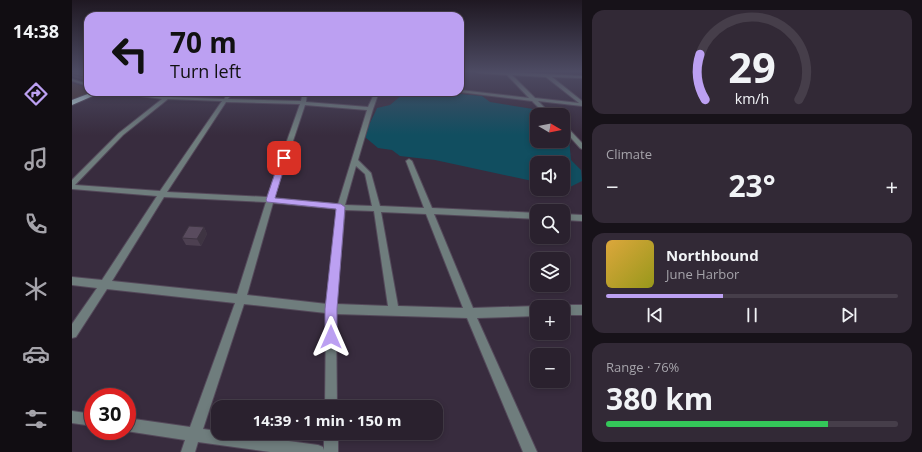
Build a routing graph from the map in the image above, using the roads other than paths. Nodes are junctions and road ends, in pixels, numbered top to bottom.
1 (470, 93) edge
2 (527, 93) edge
3 (569, 93) edge
4 (89, 96) edge
5 (151, 96) edge
6 (169, 96) edge
7 (228, 96) edge
8 (304, 96) edge
9 (376, 96) edge
10 (167, 98) junction
11 (225, 100) junction
12 (533, 100) junction
13 (72, 103) edge
14 (303, 103) junction
15 (582, 104) edge
16 (542, 108) edge
17 (370, 109) junction
18 (570, 134) edge
19 (582, 148) edge
20 (354, 160) junction
21 (409, 161) dead end
22 (72, 185) edge
23 (160, 194) junction
24 (270, 200) junction
25 (341, 207) junction
26 (377, 208) junction
27 (430, 211) junction
28 (530, 216) edge
29 (570, 217) edge
30 (582, 218) edge
31 (72, 281) edge
32 (106, 284) junction
33 (241, 299) junction
34 (331, 309) junction
35 (394, 310) junction
36 (570, 310) edge
37 (582, 310) edge
38 (530, 311) edge
39 (470, 312) junction
40 (72, 333) edge
41 (331, 400) edge
42 (72, 417) edge
43 (84, 419) edge
44 (136, 426) edge
45 (193, 435) junction
46 (331, 440) edge
47 (188, 452) edge
48 (318, 452) edge
49 (332, 452) edge
50 (530, 452) edge

1 - 12 street
2 - 12 street
3 - 15 street
4 - 13 highway
5 - 10 street
6 - 10 street
7 - 11 street
8 - 14 street
9 - 17 street
10 - 11 street
10 - 22 street
11 - 14 street
11 - 23 street
12 - 15 street
12 - 16 street
14 - 17 street
14 - 24 street
17 - 20 street
18 - 19 street
20 - 25 street
20 - 26 street
21 - 27 street
22 - 23 street
23 - 24 street
23 - 32 street
24 - 25 street
24 - 33 street
25 - 26 street
25 - 34 street
26 - 27 street
26 - 35 street
27 - 28 street
27 - 39 street
29 - 30 street
31 - 32 street
32 - 33 street
32 - 40 street
33 - 34 street
33 - 45 street
34 - 35 street
34 - 41 street
35 - 39 street
36 - 37 street
38 - 39 street
39 - 50 street
42 - 43 street
44 - 45 street
45 - 47 street
45 - 48 street
46 - 49 street

